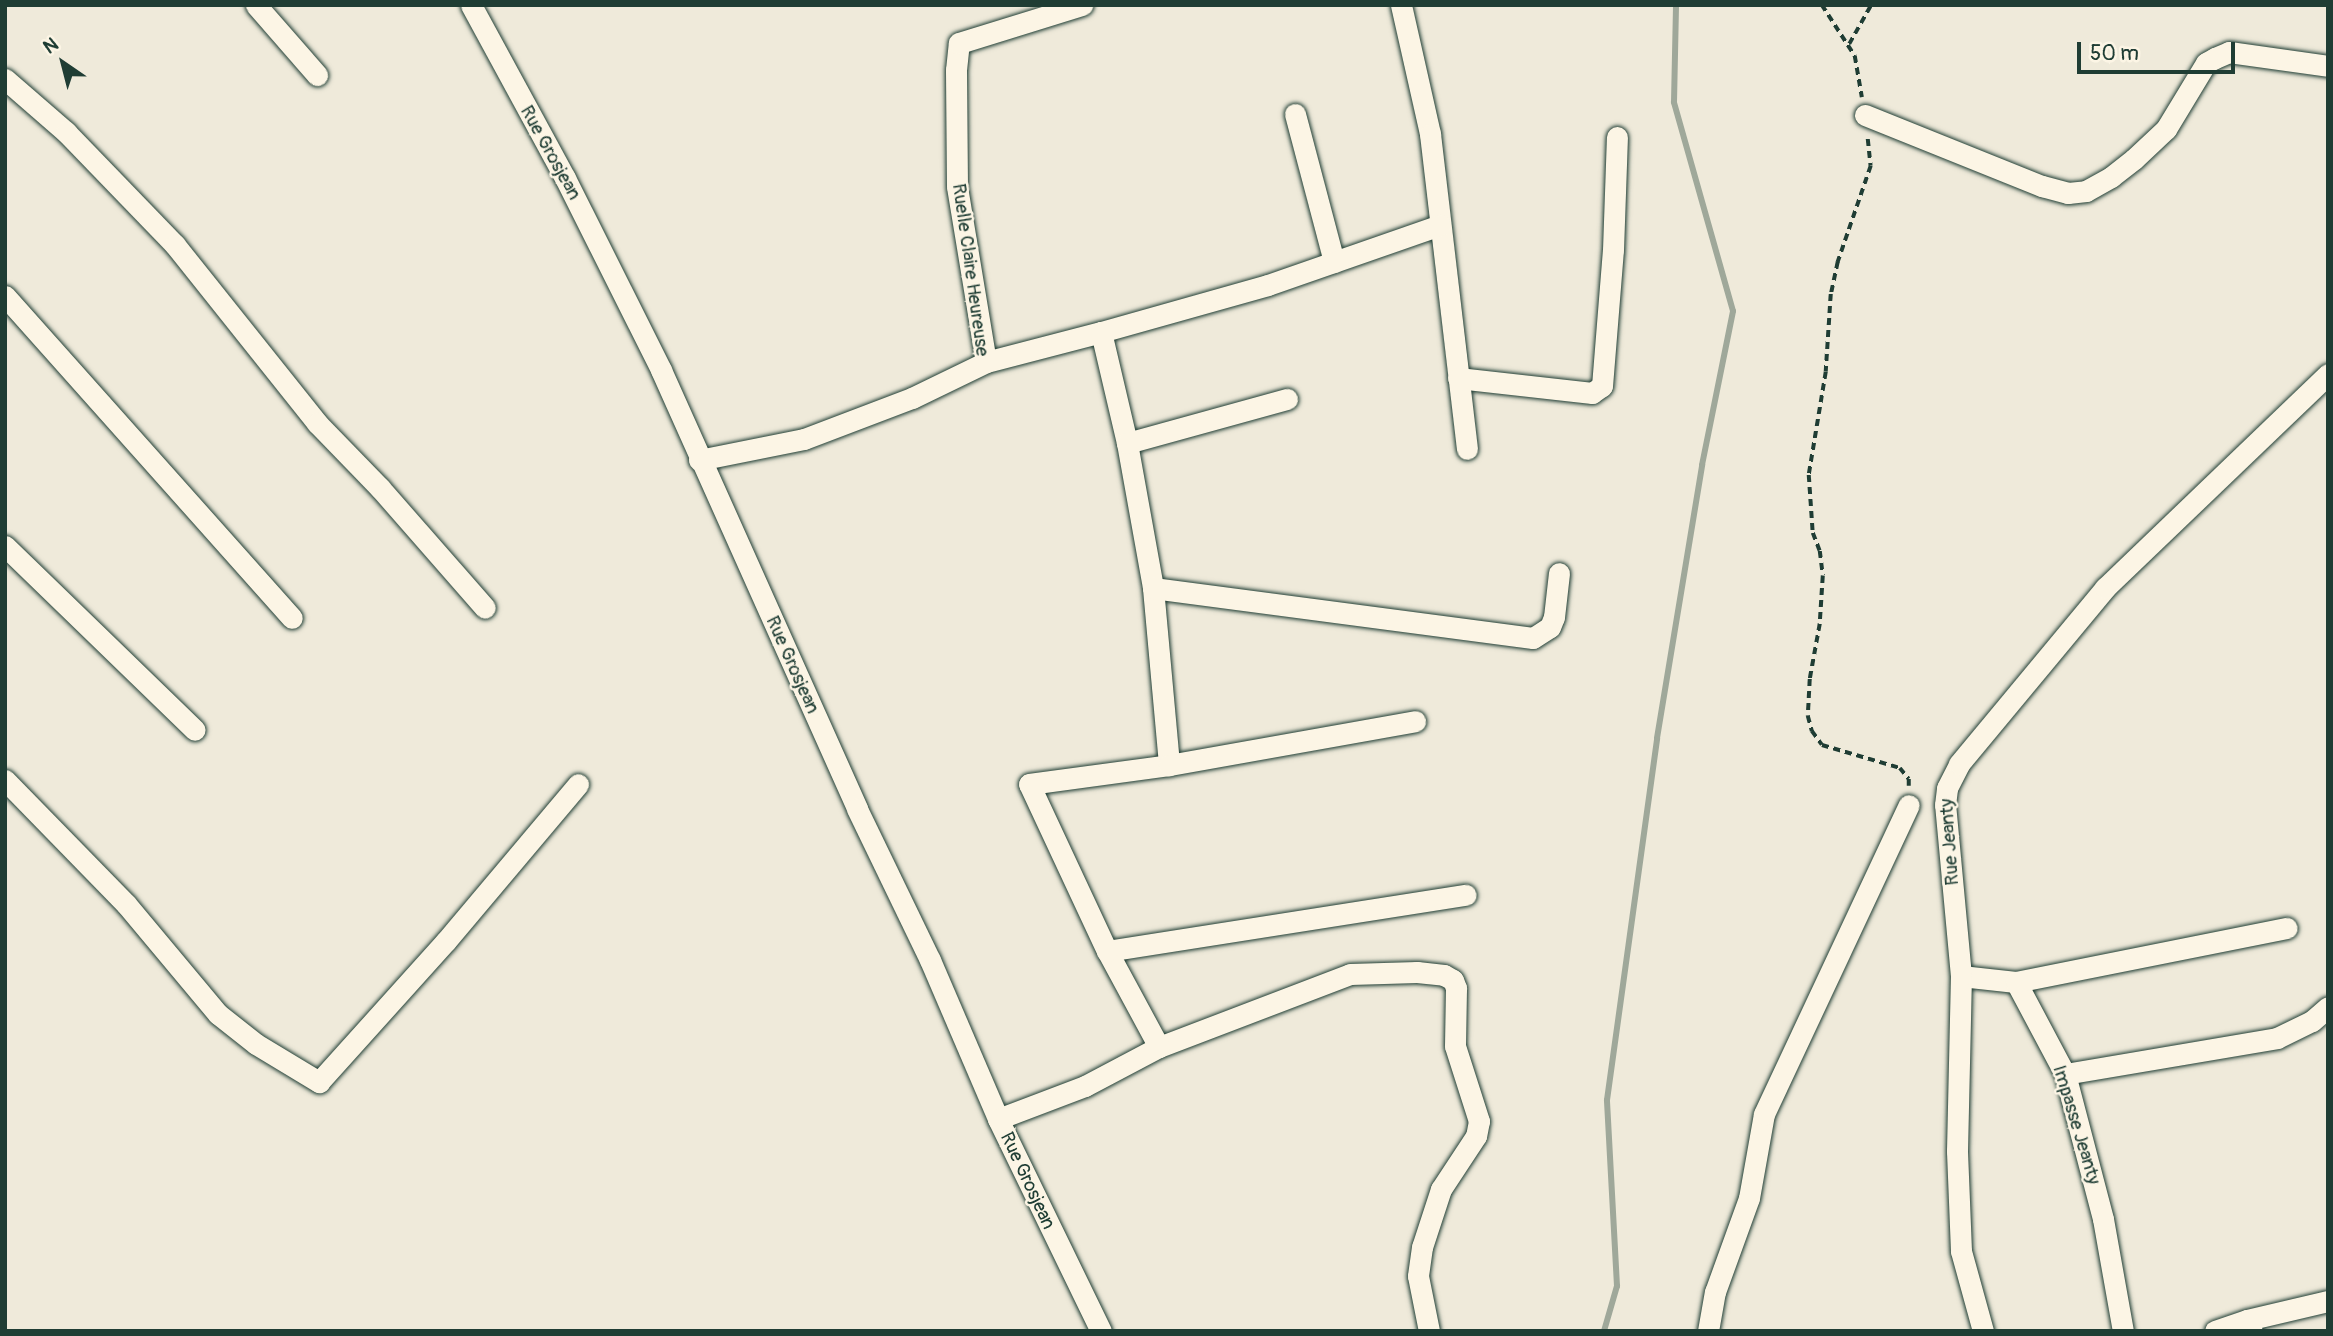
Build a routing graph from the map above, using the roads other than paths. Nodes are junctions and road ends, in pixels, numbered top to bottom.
1 (256, 5) edge
2 (471, 5) edge
3 (1082, 5) edge
4 (1401, 5) edge
5 (2328, 66) edge
6 (317, 75) dead end
7 (5, 79) edge
8 (1295, 114) dead end
9 (1866, 115) road end
10 (1617, 137) dead end
11 (1440, 225) junction
12 (1334, 262) junction
13 (5, 296) edge
14 (1101, 332) junction
15 (986, 362) junction
16 (2328, 374) edge
17 (1458, 378) junction
18 (1287, 399) dead end
19 (1127, 443) junction
20 (1467, 449) dead end
21 (699, 460) junction
22 (5, 546) edge
23 (1559, 573) dead end
24 (1153, 588) junction
25 (485, 608) dead end
26 (292, 618) dead end
27 (1415, 721) dead end
28 (195, 730) dead end
29 (1169, 765) junction
30 (5, 780) edge
31 (578, 784) dead end
32 (1909, 805) road end
33 (1466, 895) dead end
34 (2287, 928) dead end
35 (1107, 951) junction
36 (1961, 976) junction
37 (2016, 982) junction
38 (2328, 1007) edge
39 (1159, 1047) junction
40 (2065, 1074) junction
41 (998, 1119) junction
42 (2328, 1301) edge
43 (2250, 1325) edge
44 (1101, 1331) edge
45 (1429, 1331) edge
46 (1708, 1331) edge
47 (1983, 1331) edge
48 (2123, 1331) edge
49 (2215, 1331) edge

1 - 6 street
2 - 21 street, Rue Grosjean
3 - 15 street, Ruelle Claire Heureuse
4 - 11 street
5 - 9 street
7 - 25 street
8 - 12 street
10 - 17 street
11 - 12 street
11 - 17 street
12 - 14 street
13 - 26 street
14 - 15 street
14 - 19 street
15 - 21 street, Ruelle Claire Heureuse
16 - 36 street, Rue Jeanty
17 - 20 street
18 - 19 street
19 - 24 street
21 - 41 street, Rue Grosjean
22 - 28 street
23 - 24 street
24 - 29 street
27 - 29 street
29 - 35 street
30 - 31 street
32 - 46 street
33 - 35 street
34 - 37 street
35 - 39 street
36 - 37 street
36 - 47 street, Rue Jeanty
37 - 40 street, Impasse Jeanty
38 - 40 street
39 - 41 street
39 - 45 street
40 - 48 street, Impasse Jeanty
41 - 44 street, Rue Grosjean
42 - 43 street
43 - 49 street

